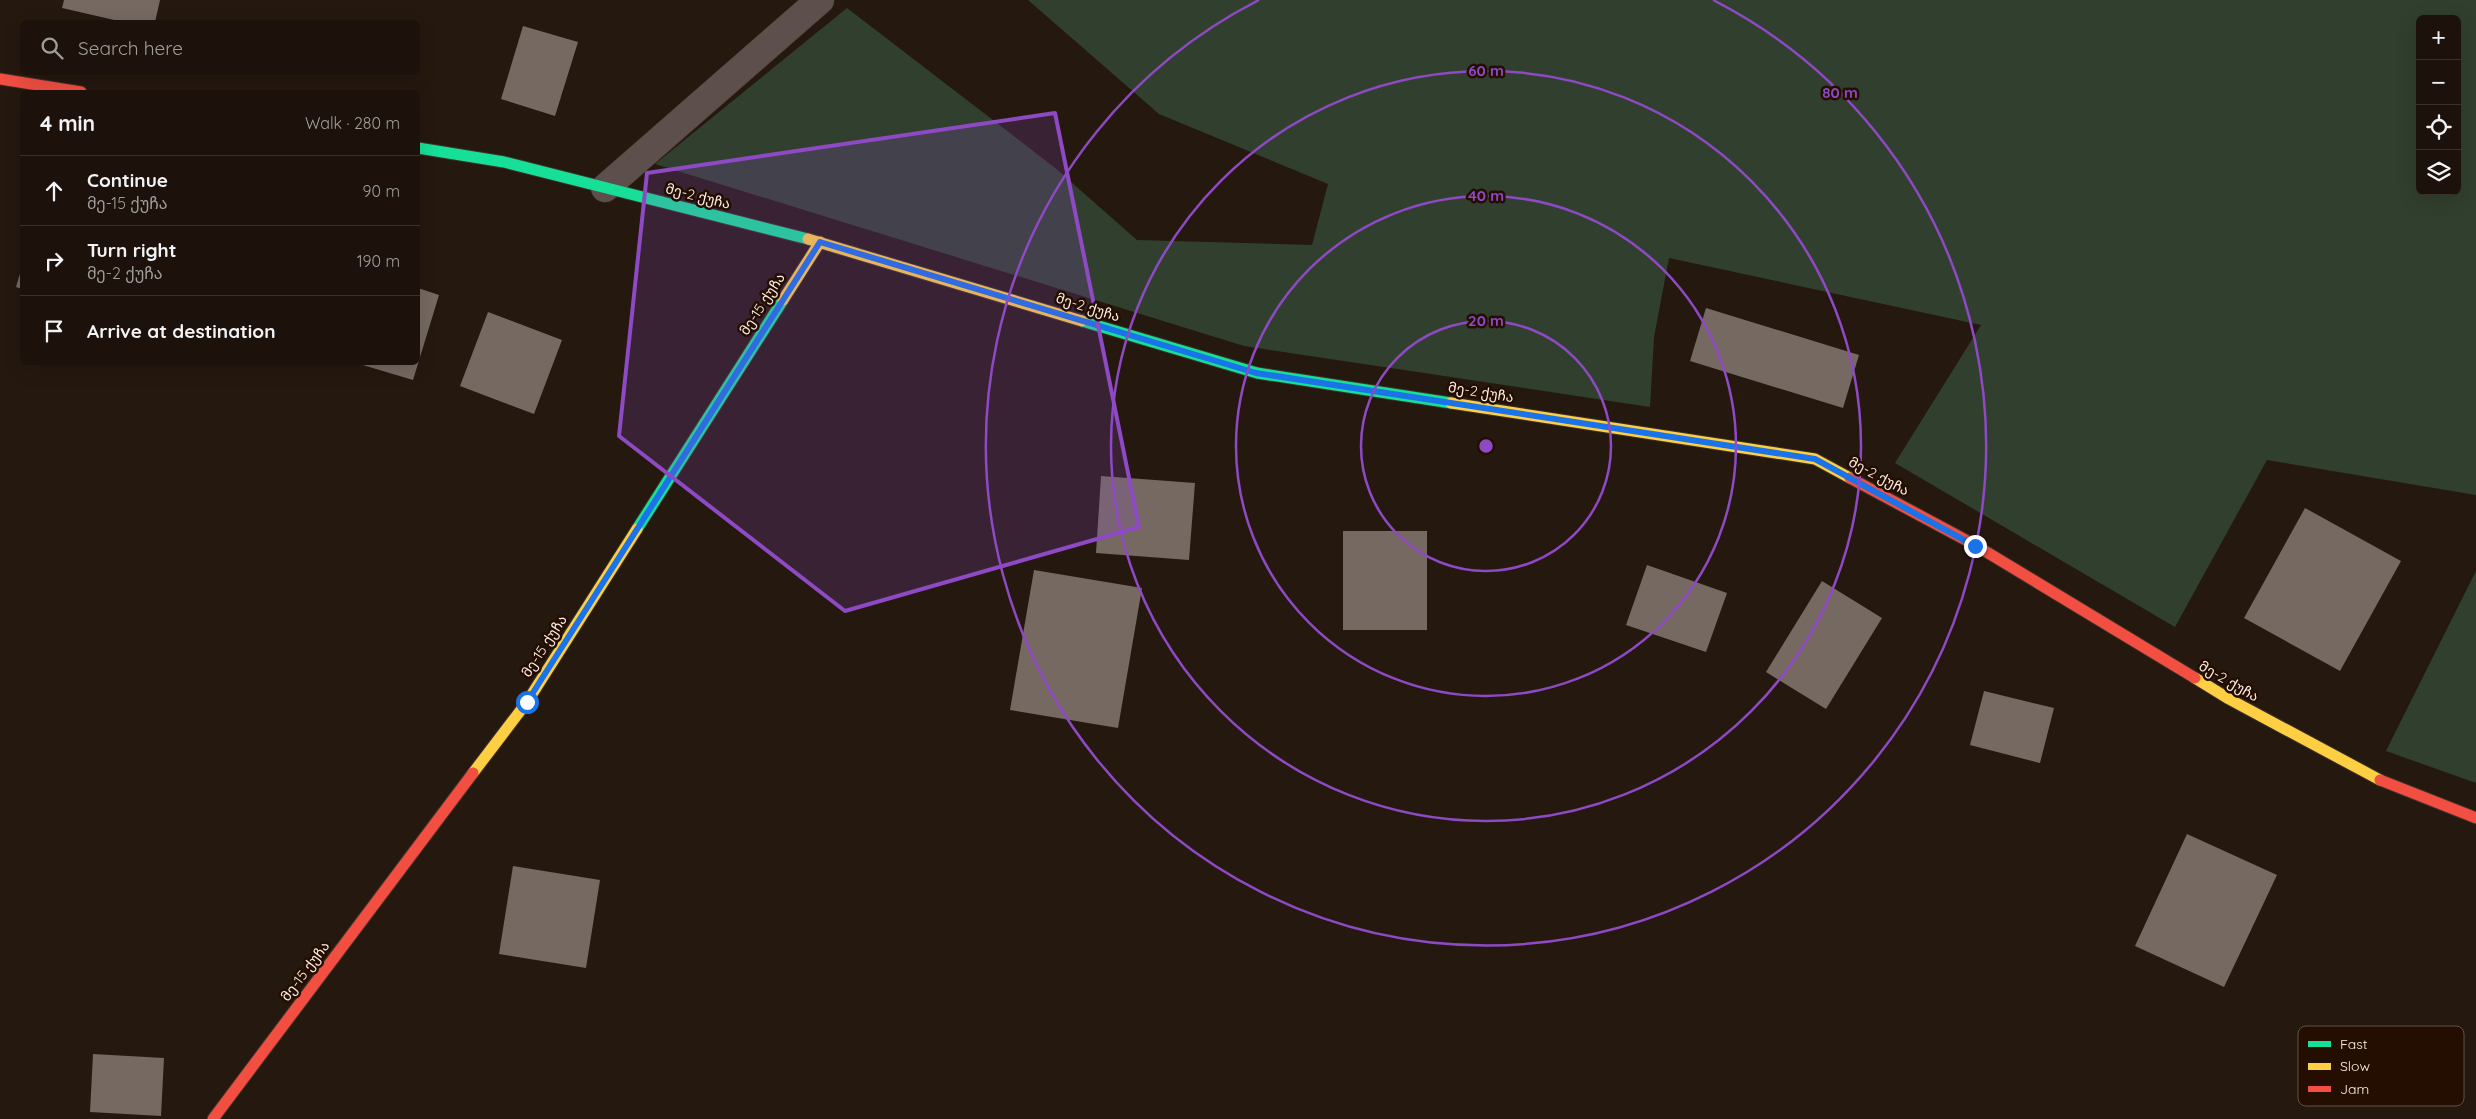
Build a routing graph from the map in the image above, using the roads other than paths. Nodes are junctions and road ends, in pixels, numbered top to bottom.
1 (820, 0) edge
2 (0, 79) edge
3 (69, 90) edge
4 (420, 148) edge
5 (605, 188) junction
6 (820, 242) junction
7 (2476, 818) edge
8 (213, 1119) edge

1 - 5 street
2 - 3 street
4 - 5 street, მე-2 ქუჩა
5 - 6 street, მე-2 ქუჩა
6 - 7 street, მე-2 ქუჩა
6 - 8 street, მე-15 ქუჩა

